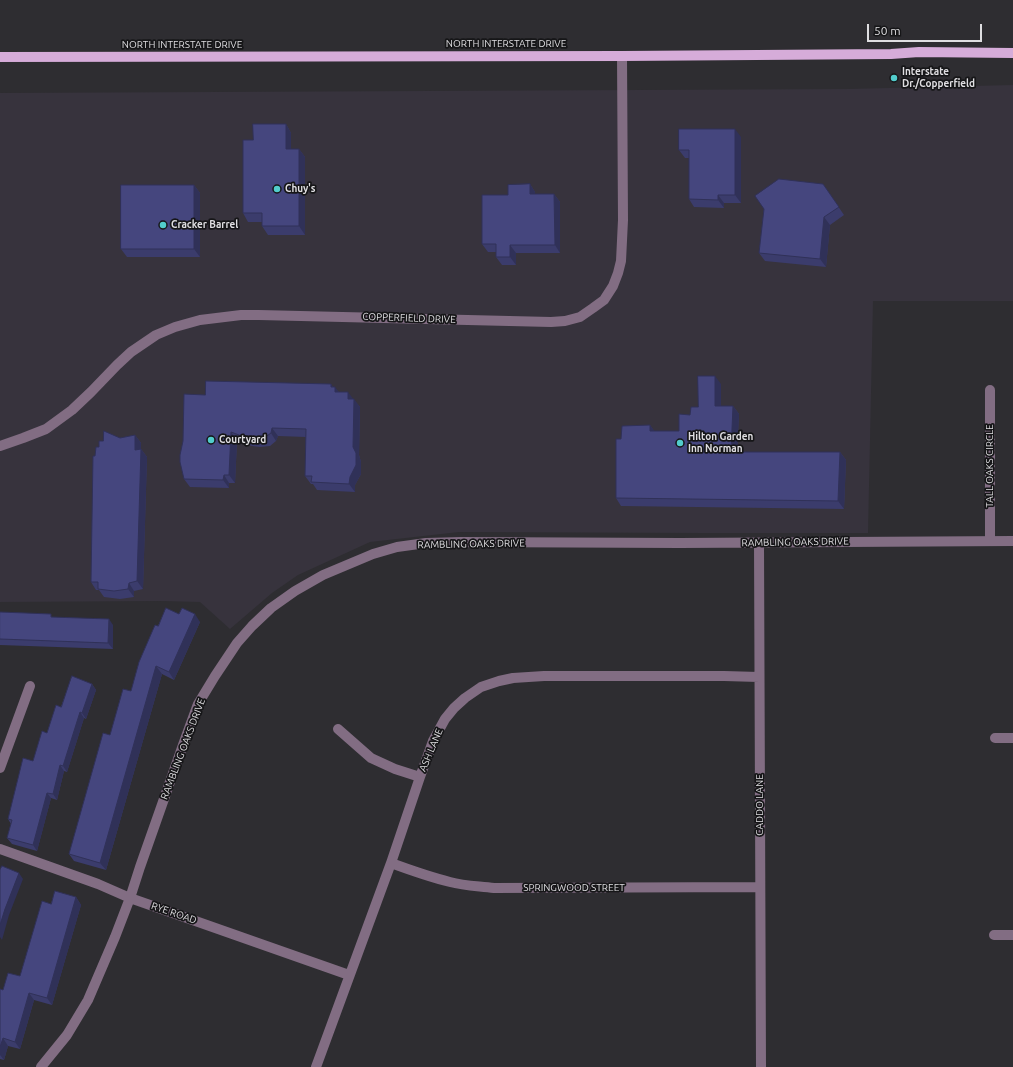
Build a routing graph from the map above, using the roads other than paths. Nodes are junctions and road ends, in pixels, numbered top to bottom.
1 (1013, 53) edge
2 (622, 56) junction
3 (0, 57) edge
4 (990, 390) dead end
5 (0, 446) edge
6 (990, 541) junction
7 (1013, 541) edge
8 (759, 543) junction
9 (759, 677) junction
10 (30, 686) dead end
11 (338, 729) dead end
12 (996, 738) dead end
13 (1013, 738) edge
14 (0, 768) edge
15 (420, 777) junction
16 (0, 849) edge
17 (391, 864) junction
18 (760, 887) junction
19 (130, 898) junction
20 (994, 935) dead end
21 (1013, 935) edge
22 (349, 975) junction
23 (41, 1067) edge
24 (316, 1067) edge
25 (761, 1067) edge

1 - 2 main road, NORTH INTERSTATE DRIVE
2 - 3 main road, NORTH INTERSTATE DRIVE
2 - 5 street, COPPERFIELD DRIVE
4 - 6 street, TALL OAKS CIRCLE
6 - 7 street, RAMBLING OAKS DRIVE
6 - 8 street, RAMBLING OAKS DRIVE
8 - 9 street, CADDO LANE
8 - 19 street, RAMBLING OAKS DRIVE
9 - 15 street, ASH LANE
9 - 18 street, CADDO LANE
10 - 14 street
11 - 15 street
12 - 13 street
15 - 17 street, ASH LANE
16 - 19 street, RYE ROAD
17 - 18 street, SPRINGWOOD STREET
17 - 22 street, ASH LANE
18 - 25 street, CADDO LANE
19 - 22 street, RYE ROAD
19 - 23 street, RAMBLING OAKS DRIVE
20 - 21 street
22 - 24 street, ASH LANE

